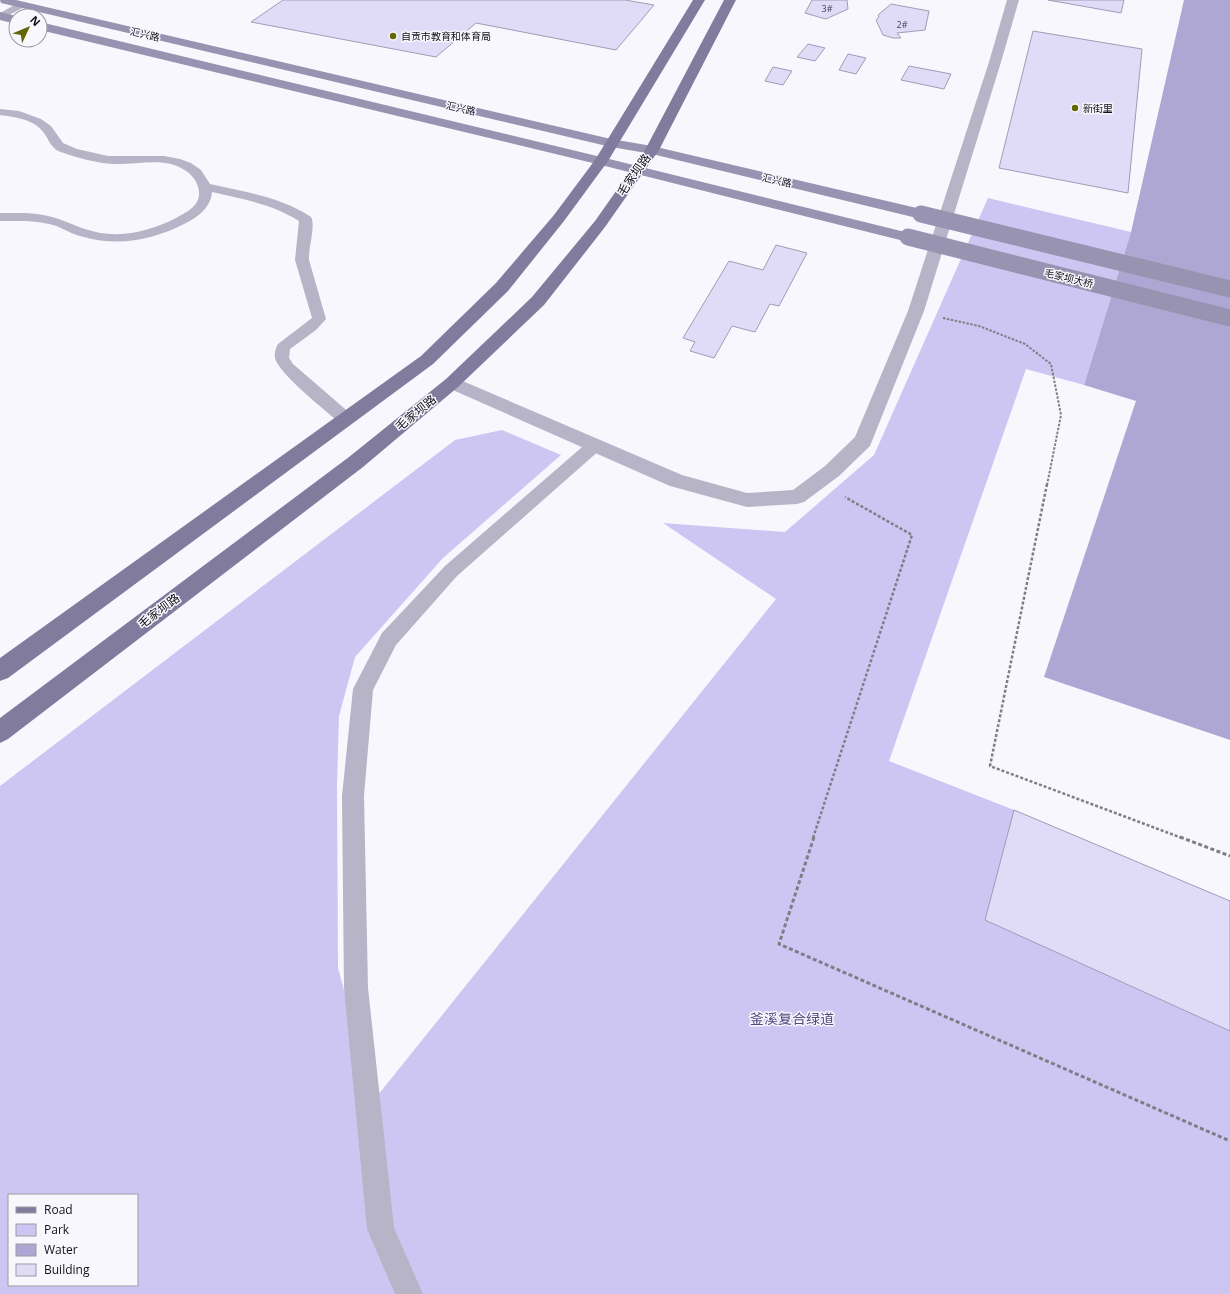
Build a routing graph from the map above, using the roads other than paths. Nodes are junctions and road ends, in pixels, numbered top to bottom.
1 (1, 0) edge
2 (699, 0) edge
3 (730, 0) edge
4 (1013, 0) edge
5 (20, 5) junction
6 (0, 16) edge
7 (48, 28) edge
8 (0, 112) edge
9 (611, 143) junction
10 (652, 150) junction
11 (601, 161) junction
12 (638, 170) junction
13 (205, 187) junction
14 (0, 217) edge
15 (908, 237) joint
16 (1230, 289) edge
17 (1230, 318) edge
18 (452, 383) junction
19 (346, 419) junction
20 (595, 445) junction
21 (0, 671) edge
22 (0, 732) edge
23 (409, 1294) edge

1 - 5 main road, 汇兴路
2 - 9 main road
3 - 10 main road, 毛家坝路
4 - 20 street
5 - 6 lane
5 - 9 main road, 汇兴路
7 - 11 main road, 汇兴路
8 - 13 lane
9 - 10 main road, 汇兴路
9 - 11 main road
10 - 12 main road, 毛家坝路
10 - 16 main road, 汇兴路, bridge
11 - 12 main road, 汇兴路
11 - 19 main road
12 - 15 main road, 汇兴路
12 - 18 main road, 毛家坝路
13 - 14 lane
13 - 19 lane
15 - 17 main road, 毛家坝大桥, bridge
18 - 20 street
18 - 22 main road, 毛家坝路
19 - 21 main road
20 - 23 lane

